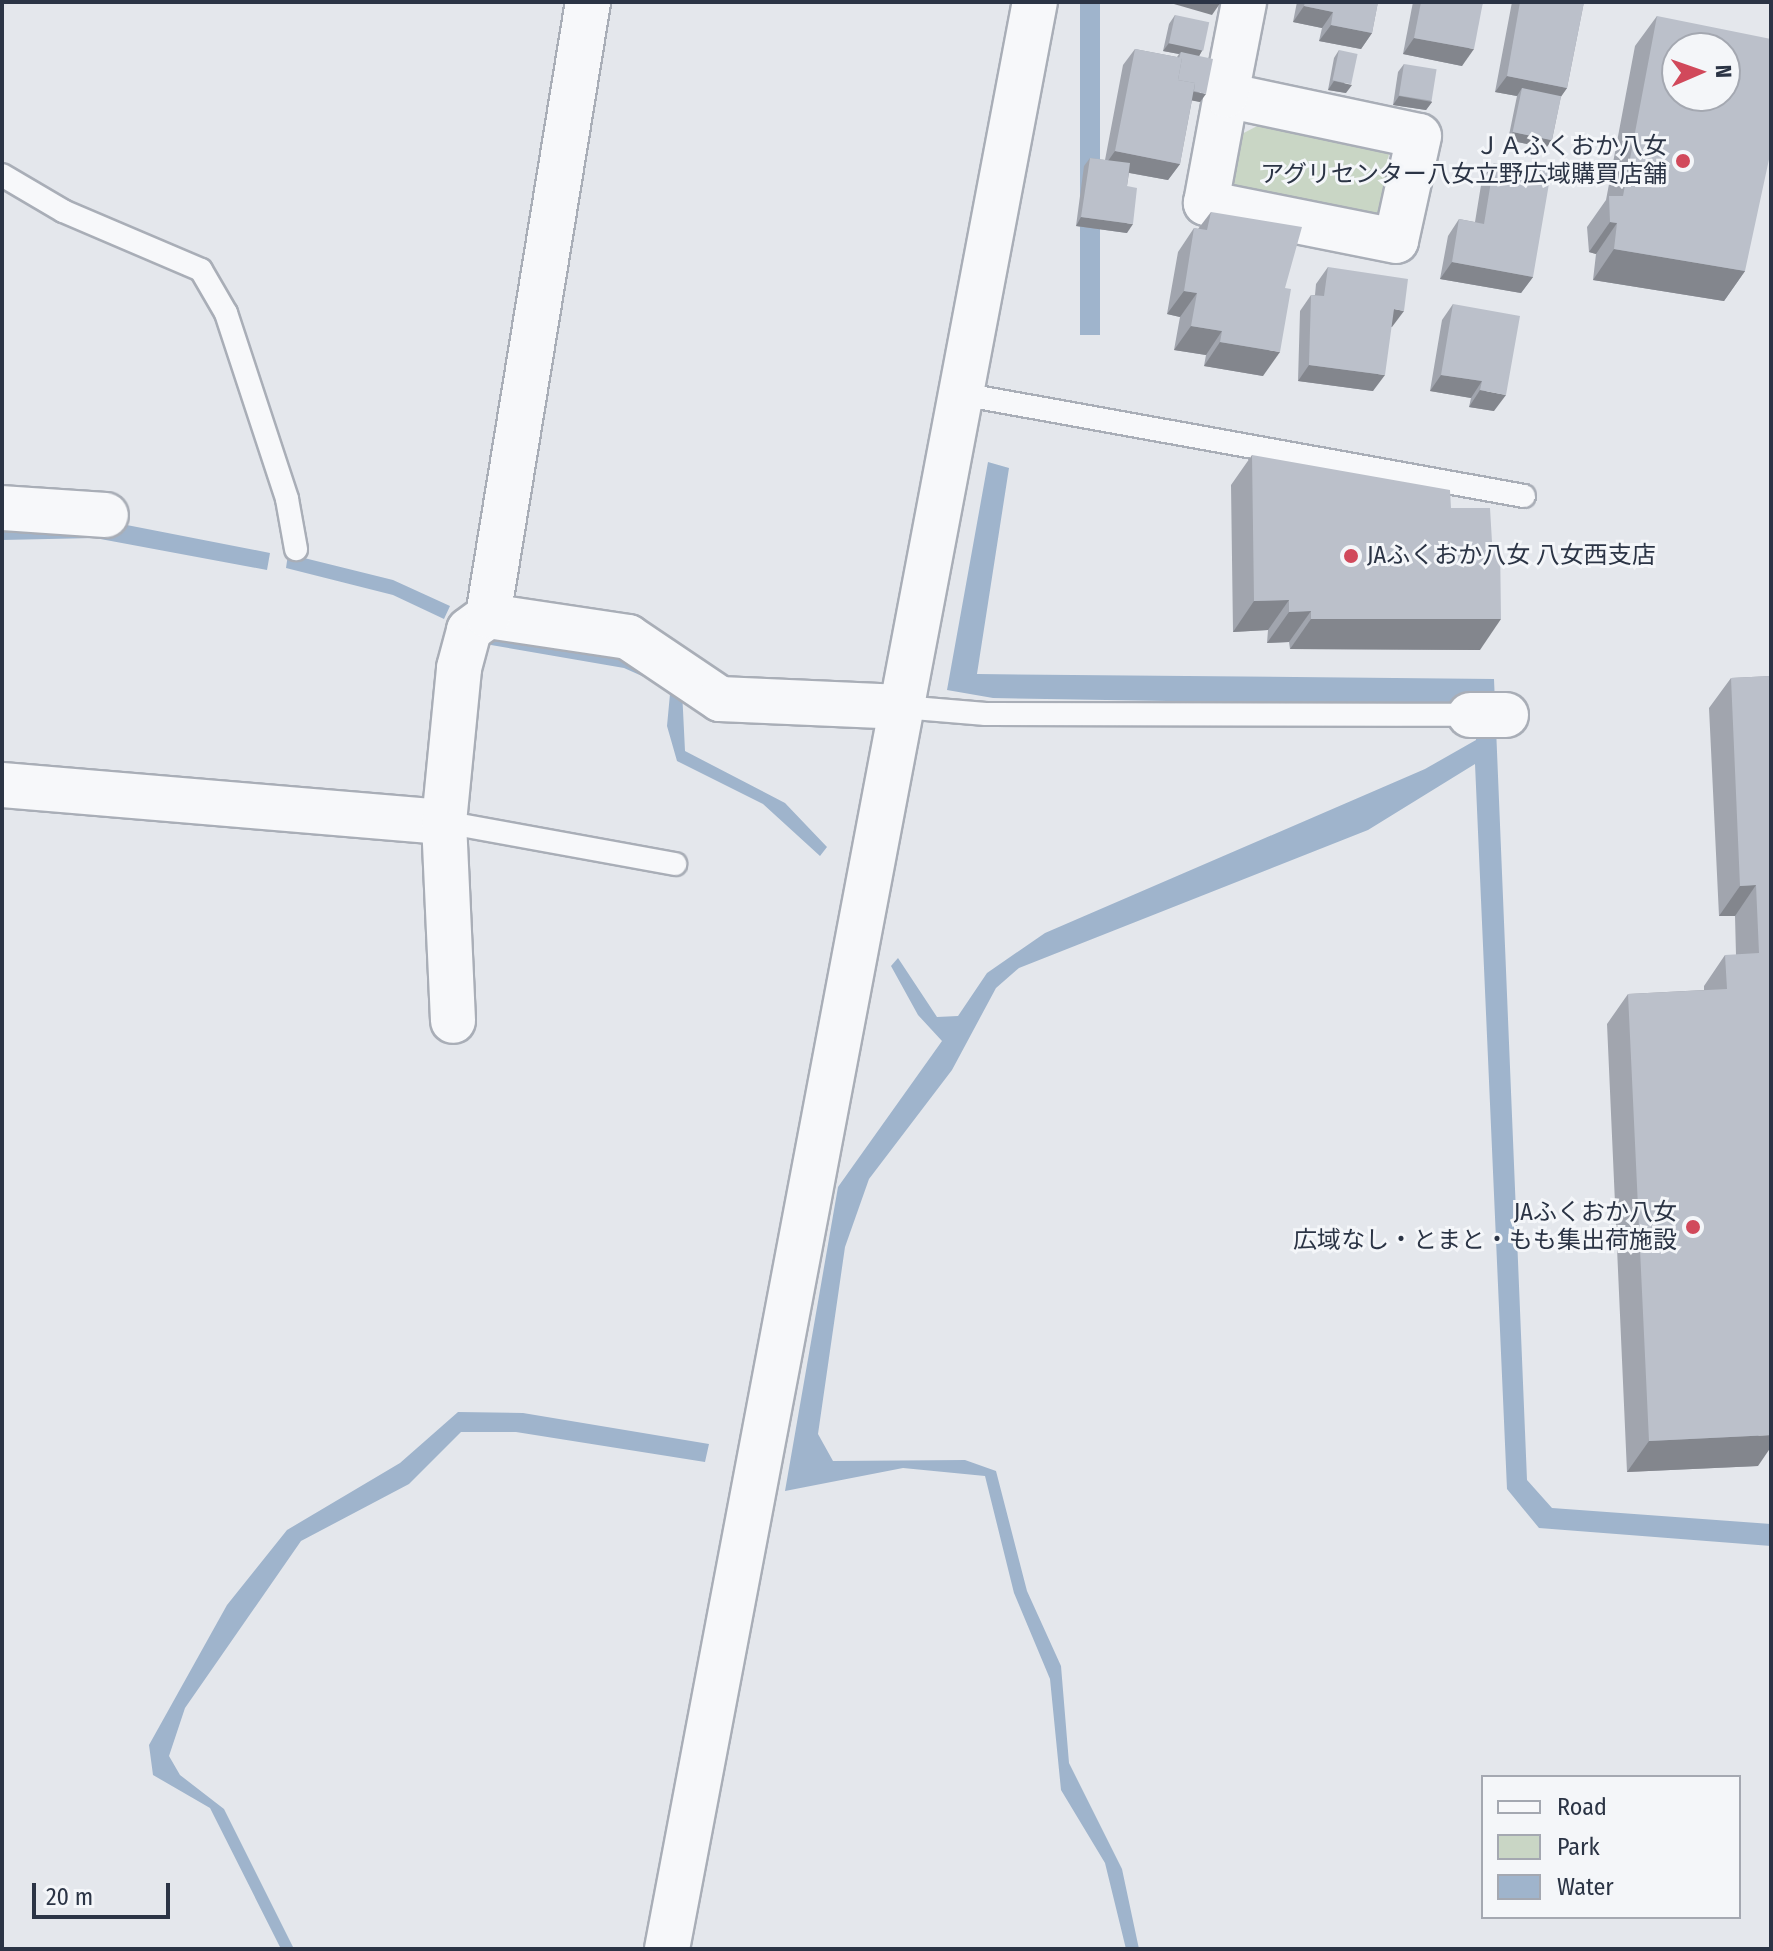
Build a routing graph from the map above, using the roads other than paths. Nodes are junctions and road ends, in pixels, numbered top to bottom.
1 (588, 2) edge
2 (1035, 2) edge
3 (1244, 2) edge
4 (1226, 95) junction
5 (2, 175) edge
6 (961, 394) junction
7 (1524, 496) dead end
8 (2, 508) edge
9 (106, 515) dead end
10 (296, 549) dead end
11 (488, 616) junction
12 (902, 707) junction
13 (1488, 715) dead end
14 (2, 785) edge
15 (444, 822) junction
16 (675, 864) dead end
17 (453, 1021) dead end
18 (667, 1949) edge

1 - 11 street
2 - 6 street
3 - 4 street
4 - 4 street
5 - 10 lane
6 - 7 lane
6 - 12 street
8 - 9 street
11 - 12 street
11 - 15 street
12 - 13 lane
12 - 18 street
14 - 15 street
15 - 16 lane
15 - 17 street

